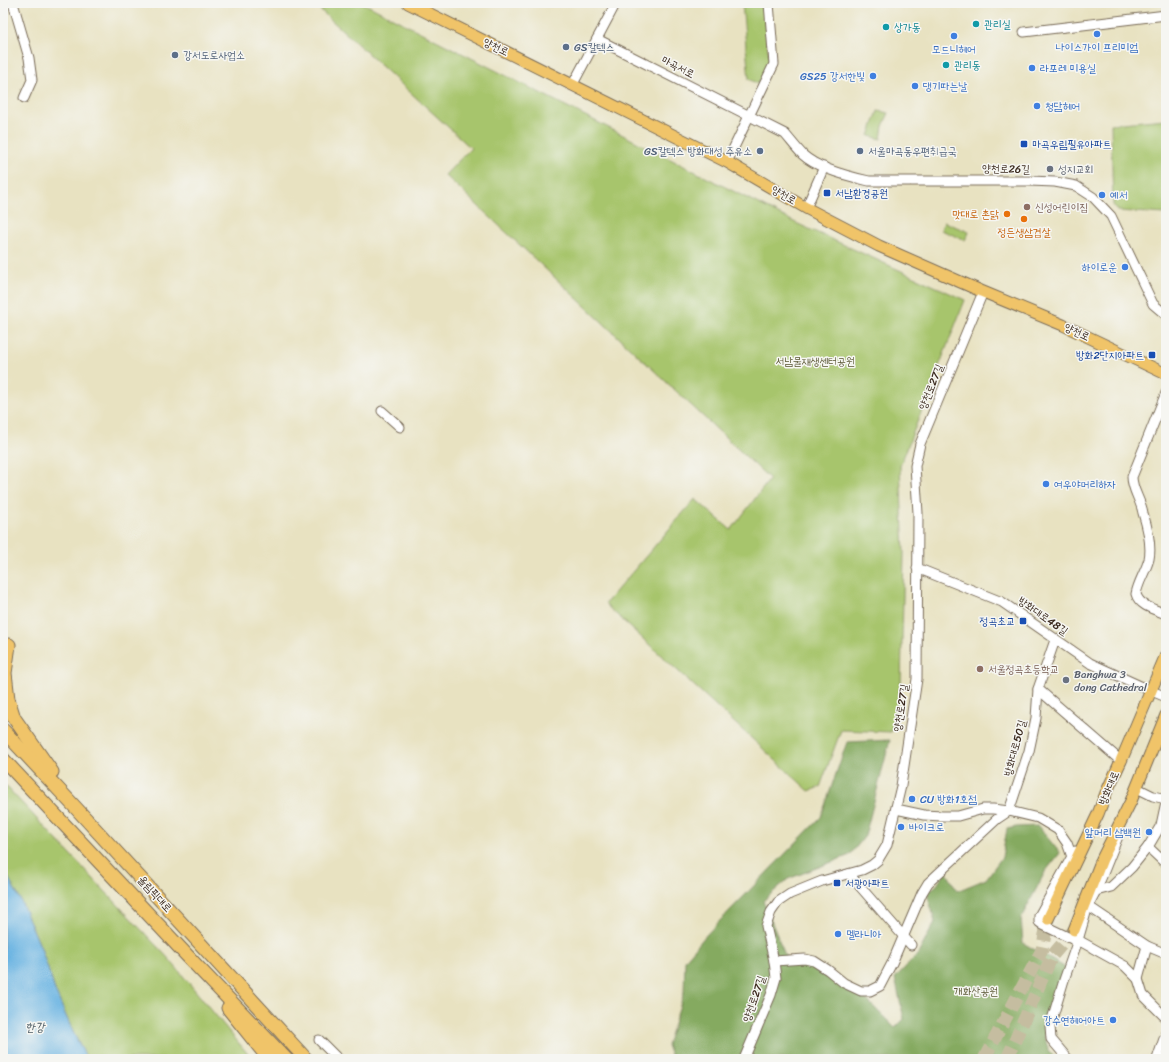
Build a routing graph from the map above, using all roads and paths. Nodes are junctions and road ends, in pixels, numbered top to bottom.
1 (13, 3) edge
2 (408, 3) edge
3 (615, 3) edge
4 (769, 3) edge
5 (1166, 15) edge
6 (1024, 32) dead end
7 (597, 39) junction
8 (572, 84) junction
9 (24, 98) dead end
10 (748, 116) junction
11 (727, 162) junction
12 (824, 167) junction
13 (806, 208) junction
14 (983, 292) junction
15 (1166, 315) edge
16 (1166, 374) edge
17 (1166, 393) edge
18 (382, 411) dead end
19 (400, 427) dead end
20 (917, 568) junction
21 (1166, 614) edge
22 (1055, 640) junction
23 (6, 642) edge
24 (1166, 655) edge
25 (1038, 690) junction
26 (1151, 691) junction
27 (1166, 697) edge
28 (1166, 715) edge
29 (3, 730) edge
30 (3, 759) edge
31 (1121, 761) junction
32 (1136, 788) junction
33 (1106, 793) junction
34 (1166, 799) edge
35 (1131, 801) junction
36 (1166, 802) edge
37 (75, 807) junction
38 (896, 809) junction
39 (1009, 811) junction
40 (1148, 848) junction
41 (1072, 857) junction
42 (1166, 864) edge
43 (849, 874) junction
44 (1096, 891) junction
45 (1088, 906) junction
46 (1048, 919) tunnel mouth
47 (1076, 935) junction
48 (904, 937) junction
49 (911, 945) dead end
50 (1147, 946) junction
51 (1165, 952) edge
52 (774, 961) junction
53 (195, 964) junction
54 (1138, 978) junction
55 (1166, 1018) edge
56 (1166, 1032) edge
57 (319, 1040) dead end
58 (294, 1046) junction
59 (269, 1059) edge
60 (286, 1059) edge
61 (306, 1059) edge
62 (312, 1059) edge
63 (338, 1059) edge
64 (744, 1059) edge
65 (1068, 1059) edge
66 (1157, 1059) edge

1 - 9 street
2 - 8 main road, 양천로
3 - 7 street
4 - 10 street
5 - 6 street
7 - 8 street
7 - 10 street, 마곡서로
8 - 11 main road, 양천로
10 - 11 street
10 - 12 street, 마곡서로
11 - 13 main road, 양천로
12 - 13 street
12 - 15 street, 양천로26길
13 - 14 main road, 양천로
14 - 16 main road, 양천로
14 - 20 street, 양천로27길
17 - 21 street
18 - 19 street
20 - 22 street, 방화대로48길
20 - 38 street, 양천로27길
22 - 25 street, 방화대로50길
22 - 26 street, 방화대로48길
23 - 37 highway
24 - 26 main road, 방화대로
25 - 31 street
25 - 39 street, 방화대로50길
26 - 27 street, 방화대로48길
26 - 31 main road, 방화대로
28 - 32 main road
29 - 37 highway, 올림픽대로
30 - 53 highway, 올림픽대로
31 - 33 main road, 방화대로
32 - 34 street
32 - 35 main road
33 - 41 street
33 - 46 main road, 방화대로
35 - 44 street
35 - 47 main road
36 - 40 street
37 - 58 highway, 올림픽대로
38 - 39 street
38 - 43 street, 양천로27길
39 - 41 street
39 - 48 street
40 - 42 street
40 - 44 street
41 - 47 street
43 - 48 street
43 - 52 street, 양천로27길
44 - 45 street
45 - 47 street
45 - 50 street
47 - 54 street
47 - 65 street
48 - 49 street
48 - 52 street
50 - 51 street
50 - 54 street
52 - 64 street, 양천로27길
53 - 59 highway
53 - 60 highway, 올림픽대로
54 - 55 street
56 - 66 street
57 - 63 street
58 - 61 highway, 올림픽대로
58 - 62 highway

